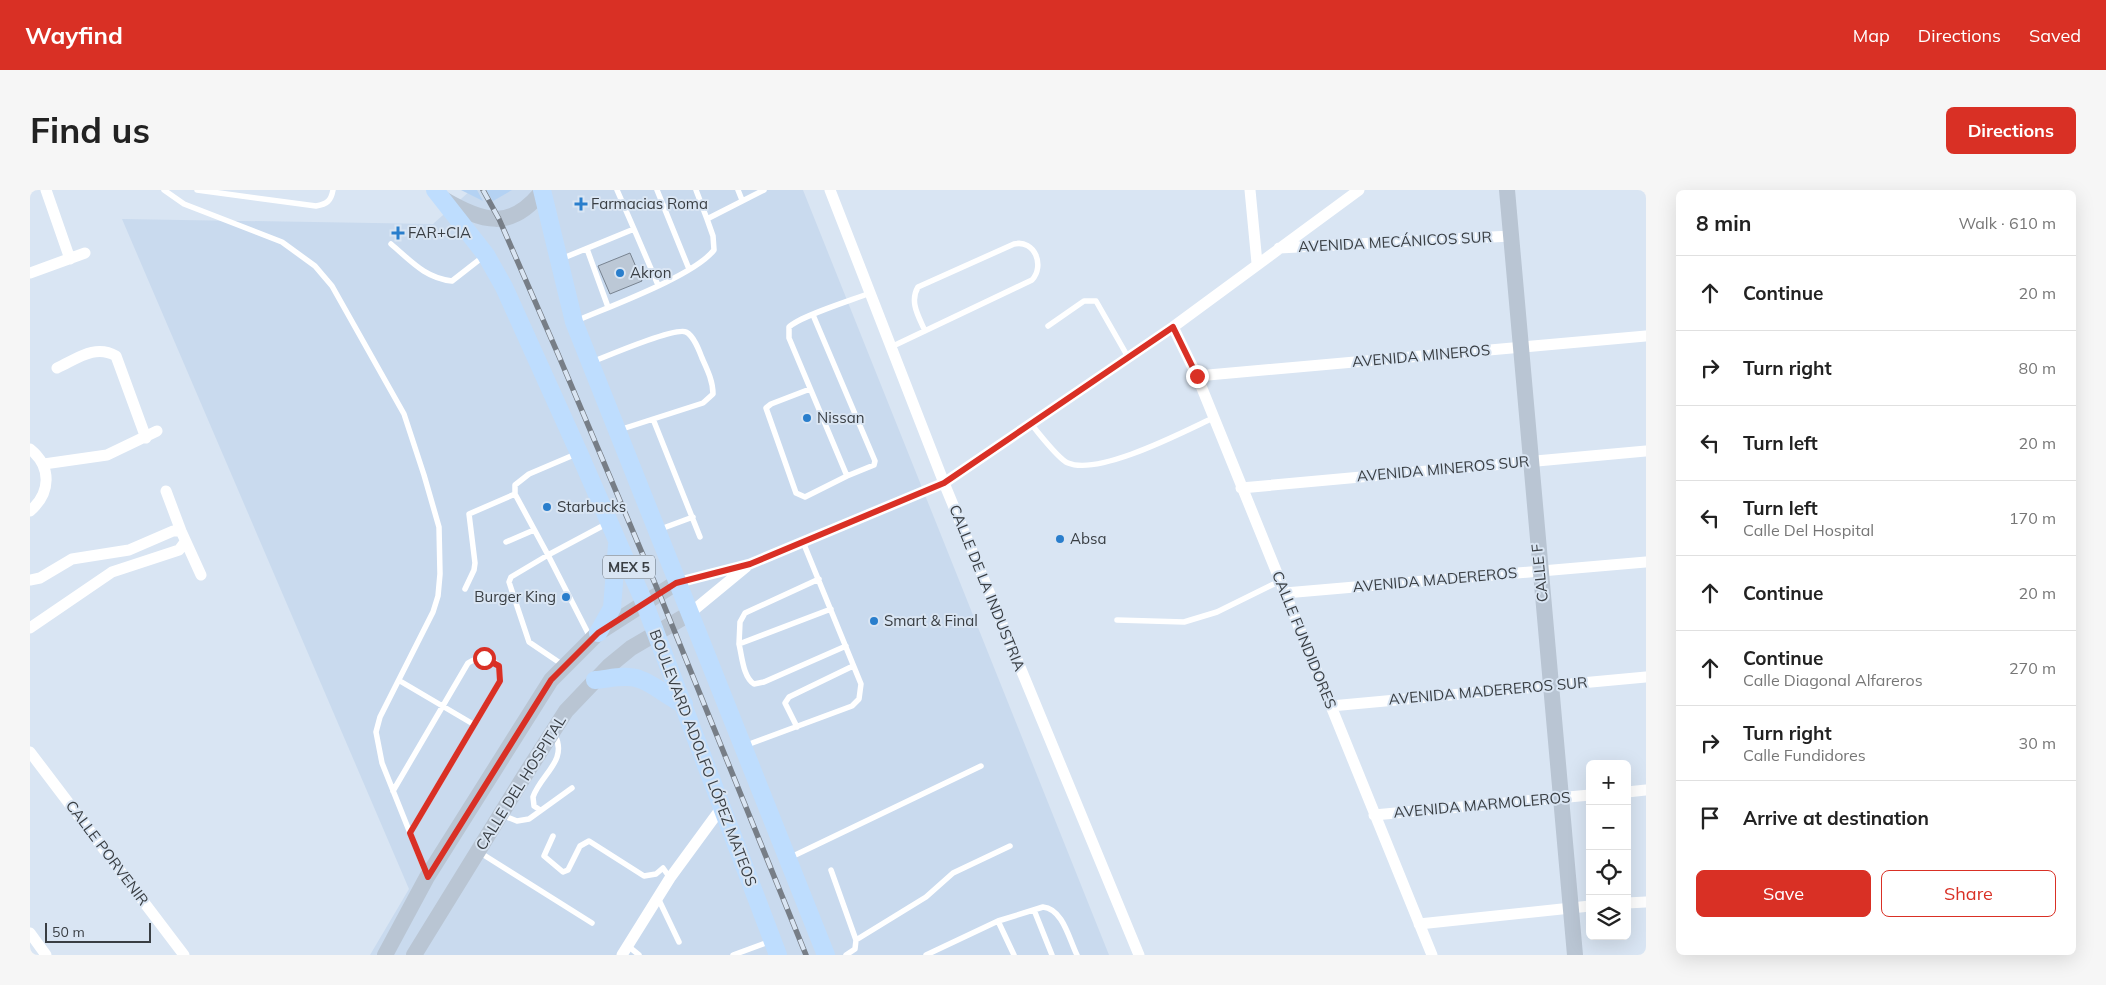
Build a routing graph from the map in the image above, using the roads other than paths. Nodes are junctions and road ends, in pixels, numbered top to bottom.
1 (46, 190) edge
2 (164, 190) edge
3 (197, 190) edge
4 (334, 190) edge
5 (617, 190) edge
6 (657, 190) edge
7 (696, 190) edge
8 (738, 190) edge
9 (764, 190) edge
10 (830, 190) edge
11 (1250, 190) edge
12 (1359, 190) edge
13 (1507, 190) edge
14 (542, 191) edge
15 (436, 193) edge
16 (742, 200) junction
17 (707, 220) junction
18 (634, 229) junction
19 (1511, 236) junction
20 (392, 244) dead end
21 (1279, 248) junction
22 (587, 249) junction
23 (85, 253) dead end
24 (486, 255) junction
25 (70, 259) junction
26 (558, 260) junction
27 (1257, 263) junction
28 (689, 269) junction
29 (30, 273) edge
30 (658, 285) junction
31 (870, 293) junction
32 (608, 307) junction
33 (814, 315) junction
34 (574, 322) junction
35 (1048, 326) dead end
36 (1173, 327) junction
37 (925, 331) junction
38 (1646, 336) edge
39 (891, 347) junction
40 (1522, 347) junction
41 (1128, 357) junction
42 (590, 363) junction
43 (57, 368) dead end
44 (1197, 376) junction
45 (810, 389) junction
46 (1214, 418) junction
47 (653, 419) junction
48 (1031, 424) junction
49 (617, 430) junction
50 (157, 432) dead end
51 (146, 438) junction
52 (30, 449) edge
53 (1646, 451) edge
54 (579, 453) junction
55 (1529, 461) junction
56 (44, 464) junction
57 (847, 476) junction
58 (944, 483) junction
59 (1241, 488) junction
60 (166, 491) dead end
61 (515, 494) junction
62 (30, 511) edge
63 (693, 517) junction
64 (610, 522) junction
65 (534, 530) junction
66 (656, 530) junction
67 (183, 537) junction
68 (700, 537) dead end
69 (618, 539) junction
70 (506, 542) dead end
71 (802, 542) junction
72 (107, 554) junction
73 (548, 555) junction
74 (1646, 562) edge
75 (750, 564) junction
76 (1540, 571) junction
77 (112, 572) junction
78 (201, 575) dead end
79 (819, 579) junction
80 (30, 580) edge
81 (1280, 580) junction
82 (676, 583) junction
83 (465, 588) dead end
84 (1285, 592) junction
85 (644, 602) junction
86 (831, 609) junction
87 (689, 614) junction
88 (1117, 620) dead end
89 (30, 628) edge
90 (655, 635) junction
91 (594, 636) junction
92 (739, 644) junction
93 (846, 646) junction
94 (564, 666) junction
95 (854, 666) junction
96 (1646, 677) edge
97 (595, 680) junction
98 (400, 681) junction
99 (1551, 685) junction
100 (684, 704) junction
101 (443, 706) junction
102 (1331, 706) junction
103 (473, 724) junction
104 (797, 727) junction
105 (553, 732) junction
106 (742, 747) junction
107 (30, 752) edge
108 (980, 766) dead end
109 (572, 788) dead end
110 (1646, 790) edge
111 (393, 791) junction
112 (1631, 792) edge
113 (1586, 795) edge
114 (1560, 798) junction
115 (722, 807) junction
116 (540, 810) junction
117 (500, 814) junction
118 (1374, 815) junction
119 (410, 833) junction
120 (553, 836) dead end
121 (1010, 846) dead end
122 (477, 851) junction
123 (787, 859) junction
124 (831, 870) dead end
125 (428, 877) junction
126 (670, 878) junction
127 (658, 898) junction
128 (1646, 902) edge
129 (1631, 903) edge
130 (1586, 906) edge
131 (1570, 908) junction
132 (1034, 910) junction
133 (998, 921) junction
134 (592, 923) dead end
135 (1419, 924) junction
136 (30, 933) edge
137 (856, 940) junction
138 (679, 942) dead end
139 (775, 948) edge
140 (625, 950) edge
141 (46, 955) edge
142 (184, 955) edge
143 (385, 955) edge
144 (414, 955) edge
145 (639, 955) edge
146 (734, 955) edge
147 (826, 955) edge
148 (846, 955) edge
149 (926, 955) edge
150 (1014, 955) edge
151 (1052, 955) edge
152 (1076, 955) edge
153 (1139, 955) edge
154 (1432, 955) edge
155 (1575, 955) edge

1 - 25 street
2 - 98 lane
3 - 4 lane
5 - 18 lane
6 - 28 lane
7 - 17 lane
8 - 16 lane
9 - 16 lane
10 - 31 street, CALLE DE LA INDUSTRIA
11 - 27 street
12 - 21 street
13 - 19 street, CALLE F
14 - 15 street
14 - 26 main road, MEX 5
15 - 24 main road, BOULEVARD ADOLFO LÓPEZ MATEOS / MEX 5
16 - 17 lane
17 - 28 lane
18 - 22 lane
18 - 30 lane
19 - 21 street, AVENIDA MECÁNICOS SUR
19 - 40 street, CALLE F
20 - 24 lane
21 - 27 street
22 - 26 lane
22 - 32 lane
23 - 25 street
24 - 54 main road, BOULEVARD ADOLFO LÓPEZ MATEOS / MEX 5
25 - 29 street
26 - 34 main road, MEX 5
27 - 36 street
28 - 30 lane
30 - 32 lane
31 - 33 lane
31 - 39 street, CALLE DE LA INDUSTRIA
32 - 34 lane
33 - 45 lane
33 - 57 lane
34 - 42 main road, MEX 5
35 - 41 lane
36 - 41 street
36 - 44 street, CALLE FUNDIDORES
37 - 37 lane
37 - 39 lane
38 - 40 street, AVENIDA MINEROS
39 - 58 street, CALLE DE LA INDUSTRIA
40 - 44 street, AVENIDA MINEROS
40 - 55 street, CALLE F
41 - 48 street
42 - 47 lane
42 - 49 main road, MEX 5
43 - 51 street
44 - 46 street, CALLE FUNDIDORES
45 - 57 lane
45 - 57 lane
46 - 48 lane
46 - 59 street, CALLE FUNDIDORES
47 - 49 lane
47 - 63 lane
48 - 58 street
49 - 66 main road, MEX 5
50 - 51 street
51 - 56 street
52 - 56 street
53 - 55 street, AVENIDA MINEROS SUR
54 - 61 lane
54 - 64 main road, BOULEVARD ADOLFO LÓPEZ MATEOS / MEX 5
55 - 59 street, AVENIDA MINEROS SUR
55 - 76 street, CALLE F
56 - 62 street
58 - 71 street
58 - 153 street, CALLE DE LA INDUSTRIA
59 - 81 street, CALLE FUNDIDORES
60 - 67 street
61 - 65 lane
61 - 83 lane
63 - 66 lane
63 - 68 lane
64 - 69 main road, BOULEVARD ADOLFO LÓPEZ MATEOS / MEX 5
64 - 73 lane
65 - 70 lane
65 - 73 lane
66 - 82 main road, MEX 5
67 - 72 street
67 - 77 street
67 - 78 street
69 - 85 main road, BOULEVARD ADOLFO LÓPEZ MATEOS / MEX 5
69 - 91 main road
71 - 75 street
71 - 79 lane
72 - 77 street
72 - 80 street
73 - 91 lane
73 - 94 lane
74 - 76 street, AVENIDA MADEREROS
75 - 82 street
75 - 87 street
76 - 84 street, AVENIDA MADEREROS
76 - 99 street, CALLE F
77 - 89 street
79 - 86 lane
79 - 92 lane
81 - 84 street, CALLE FUNDIDORES
81 - 88 lane
82 - 85 street, CALLE DEL HOSPITAL
82 - 87 main road, MEX 5
84 - 102 street, CALLE FUNDIDORES
85 - 90 main road, BOULEVARD ADOLFO LÓPEZ MATEOS / MEX 5
85 - 91 street, CALLE DEL HOSPITAL
86 - 92 lane
86 - 93 lane
87 - 90 street, CALLE DEL HOSPITAL
87 - 106 main road, MEX 5
90 - 97 street, CALLE DEL HOSPITAL
90 - 100 main road, BOULEVARD ADOLFO LÓPEZ MATEOS / MEX 5
91 - 94 street, CALLE DEL HOSPITAL
92 - 93 lane
93 - 95 lane
94 - 125 street, CALLE DEL HOSPITAL
95 - 104 lane
95 - 104 lane
96 - 99 street, AVENIDA MADEREROS SUR
97 - 100 main road
97 - 105 street, CALLE DEL HOSPITAL
98 - 101 lane
98 - 111 lane
99 - 102 street, AVENIDA MADEREROS SUR
99 - 114 street, CALLE F
100 - 115 main road, BOULEVARD ADOLFO LÓPEZ MATEOS / MEX 5
101 - 103 lane
101 - 103 lane
101 - 111 lane
102 - 118 street, CALLE FUNDIDORES
103 - 119 lane
104 - 106 lane
105 - 116 lane
105 - 117 street, CALLE DEL HOSPITAL
106 - 123 main road, MEX 5
107 - 142 street, CALLE PORVENIR
108 - 123 lane
109 - 116 lane
110 - 112 street
111 - 119 lane
113 - 114 street, AVENIDA MARMOLEROS
114 - 118 street, AVENIDA MARMOLEROS
114 - 131 street, CALLE F
115 - 126 street
115 - 139 main road, BOULEVARD ADOLFO LÓPEZ MATEOS / MEX 5
116 - 117 lane
117 - 122 street, CALLE DEL HOSPITAL
118 - 135 street, CALLE FUNDIDORES
119 - 125 lane
120 - 126 lane
121 - 137 lane
122 - 134 lane
122 - 144 street, CALLE DEL HOSPITAL
123 - 147 main road, MEX 5
124 - 137 lane
125 - 143 street, CALLE DEL HOSPITAL
126 - 127 street
127 - 138 lane
127 - 140 street
128 - 129 street
130 - 131 street
131 - 135 street
131 - 155 street, CALLE F
132 - 133 lane
132 - 151 lane
132 - 152 lane
133 - 149 lane
133 - 150 lane
135 - 154 street, CALLE FUNDIDORES
136 - 141 street
137 - 148 lane
139 - 146 lane
140 - 145 lane

